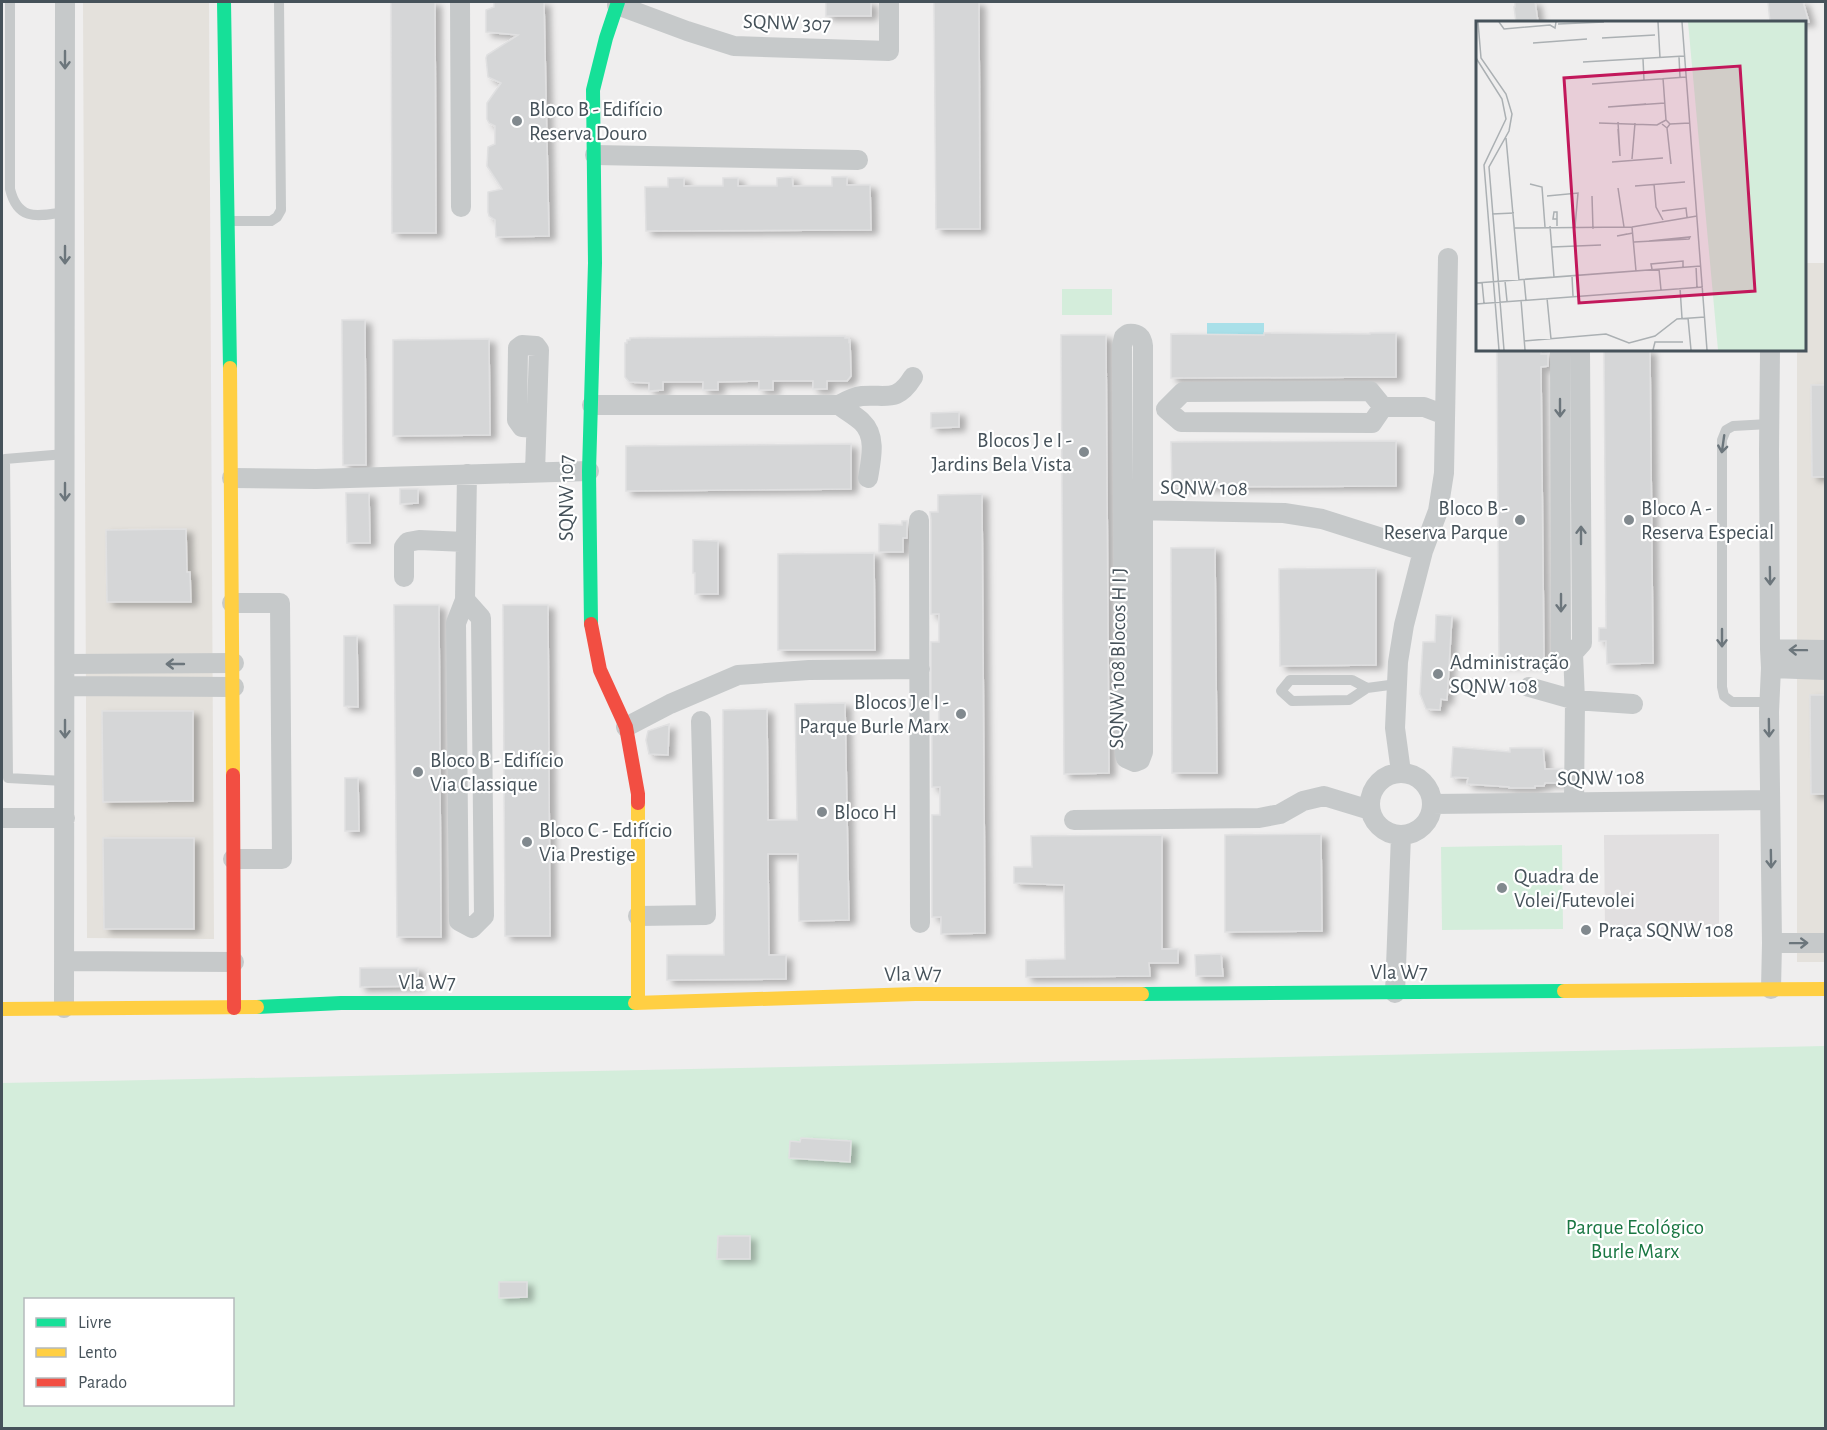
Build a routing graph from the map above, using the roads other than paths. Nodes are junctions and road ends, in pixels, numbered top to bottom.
1 (10, 2) edge
2 (64, 2) edge
3 (224, 2) edge
4 (279, 2) edge
5 (460, 2) edge
6 (889, 2) edge
7 (618, 3) edge
8 (595, 155) junction
9 (858, 160) dead end
10 (461, 207) dead end
11 (65, 212) junction
12 (227, 221) junction
13 (1448, 258) dead end
14 (595, 263) joint
15 (1560, 351) edge
16 (1580, 351) edge
17 (1770, 351) edge
18 (913, 377) dead end
19 (592, 405) junction
20 (839, 405) junction
21 (1383, 407) junction
22 (1445, 416) junction
23 (1769, 424) junction
24 (536, 428) dead end
25 (65, 454) junction
26 (589, 471) junction
27 (535, 472) junction
28 (466, 474) junction
29 (232, 478) junction
30 (868, 478) dead end
31 (1122, 510) junction
32 (1144, 510) junction
33 (919, 520) dead end
34 (466, 542) junction
35 (1423, 551) junction
36 (404, 577) dead end
37 (465, 600) junction
38 (232, 603) junction
39 (1826, 650) edge
40 (1573, 653) junction
41 (1771, 659) junction
42 (234, 663) junction
43 (65, 664) junction
44 (920, 669) junction
45 (1826, 670) edge
46 (1397, 684) junction
47 (64, 686) junction
48 (234, 687) junction
49 (1529, 687) dead end
50 (1367, 688) junction
51 (1575, 700) junction
52 (1769, 702) junction
53 (1632, 704) dead end
54 (701, 721) dead end
55 (626, 727) junction
56 (1401, 772) junction
57 (64, 781) junction
58 (1770, 800) junction
59 (1574, 802) junction
60 (1432, 804) junction
61 (1370, 810) junction
62 (2, 818) edge
63 (64, 818) junction
64 (1074, 820) dead end
65 (1401, 835) junction
66 (233, 859) junction
67 (638, 916) junction
68 (920, 923) dead end
69 (1772, 943) junction
70 (1826, 943) edge
71 (64, 961) junction
72 (234, 962) junction
73 (1771, 989) junction
74 (1826, 989) edge
75 (1395, 993) junction
76 (638, 1003) junction
77 (64, 1008) junction
78 (234, 1008) junction
79 (2, 1009) edge

1 - 11 lane
2 -> 11 street
3 - 12 street
4 - 12 lane
5 - 10 street
6 - 7 street, SQNW 307
7 - 8 street, SQNW 307
8 - 9 street
8 - 14 street, SQNW 307
11 -> 25 street
12 - 29 street
13 - 22 street
14 - 19 street, SQNW 107
15 -> 40 street
40 -> 16 street
17 - 23 street
18 - 20 street
19 - 20 street
19 - 26 street, SQNW 107
20 - 30 street
21 - 21 street
21 - 22 street
22 - 35 street
23 -> 41 street
23 -> 52 lane
24 - 27 street
25 -> 43 street
25 - 57 lane
26 - 27 street
26 - 55 street, SQNW 107
27 - 28 street
28 - 29 street
28 - 34 street
29 - 38 street
31 - 32 street, SQNW 108
31 - 32 street, SQNW 108 Blocos H I J
31 - 32 street, SQNW 108 Blocos H I J
32 - 35 street, SQNW 108
33 - 44 street
34 - 36 street
34 - 37 street
35 - 46 street
37 - 37 street
38 - 42 street
38 - 66 street
39 -> 41 street
40 - 51 street
41 - 45 street
41 - 52 street
42 -> 43 street
42 - 48 street
43 - 47 street
44 - 55 street
44 - 68 street
46 - 50 lane
46 - 56 street
47 - 48 street
47 -> 57 street
48 - 66 street
49 - 51 street
50 - 50 lane
51 - 53 street
51 - 59 street
52 -> 58 street
54 - 67 street
55 - 67 street, SQNW 107
56 - 60 street
56 - 61 street
57 - 63 street
58 - 59 street, SQNW 108
58 -> 69 street
59 - 60 street, SQNW 108
60 - 65 street
61 - 64 street
61 - 65 street
62 - 63 street
63 - 71 street
65 - 75 street
66 - 72 street
67 - 76 street, SQNW 107
69 -> 70 street
69 - 73 street
71 - 72 street
71 - 77 street
72 - 78 street
73 - 74 street, Vla W7
73 - 75 street, Vla W7
75 - 76 street, Vla W7
76 - 78 street, Vla W7
77 - 78 street, Vla W7
77 - 79 street, Vla W7

